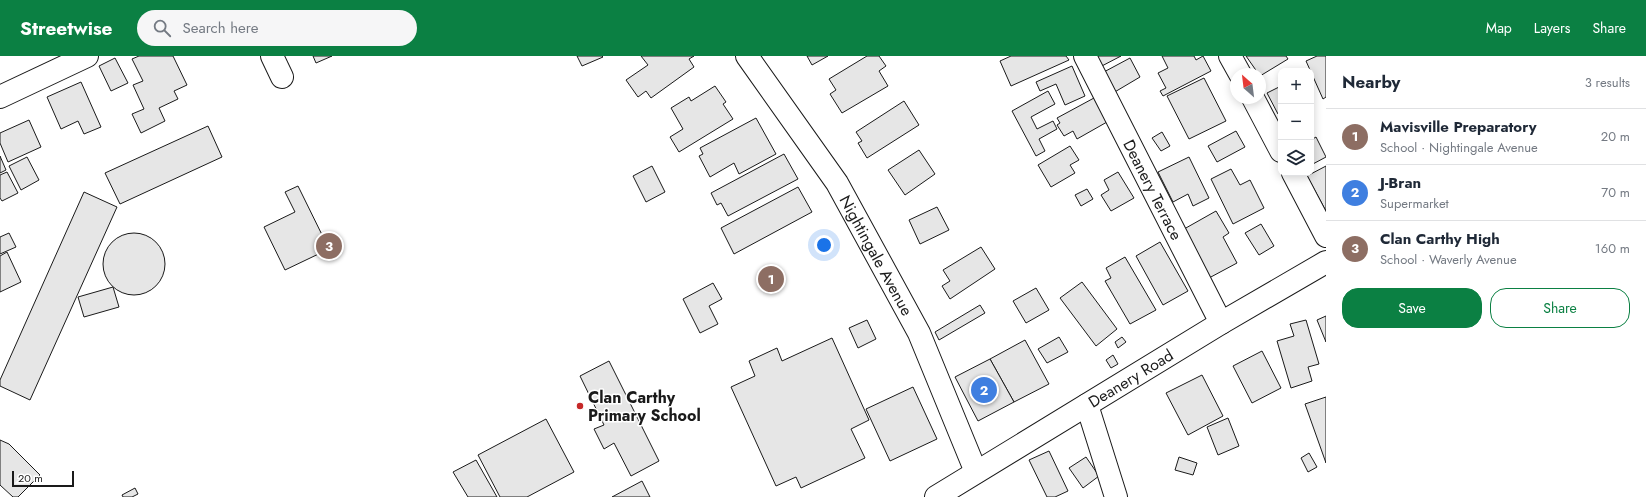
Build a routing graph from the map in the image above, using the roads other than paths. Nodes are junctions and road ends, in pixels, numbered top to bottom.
1 (87, 56) edge
2 (272, 56) edge
3 (747, 56) edge
4 (1085, 56) edge
5 (1230, 56) edge
6 (1237, 68) edge
7 (282, 77) dead end
8 (0, 97) edge
9 (1256, 104) edge
10 (1278, 145) edge
11 (1294, 176) edge
12 (1326, 236) edge
13 (1326, 262) edge
14 (1221, 323) junction
15 (1087, 405) junction
16 (976, 472) junction
17 (936, 497) edge
18 (1116, 497) edge

1 - 8 street
2 - 7 street
3 - 16 street, Nightingale Avenue
4 - 14 street, Deanery Terrace
5 - 6 street
9 - 10 street
11 - 12 street
13 - 14 street, Deanery Road
14 - 15 street, Deanery Road
15 - 16 street, Deanery Road
15 - 18 street
16 - 17 street, Deanery Road

